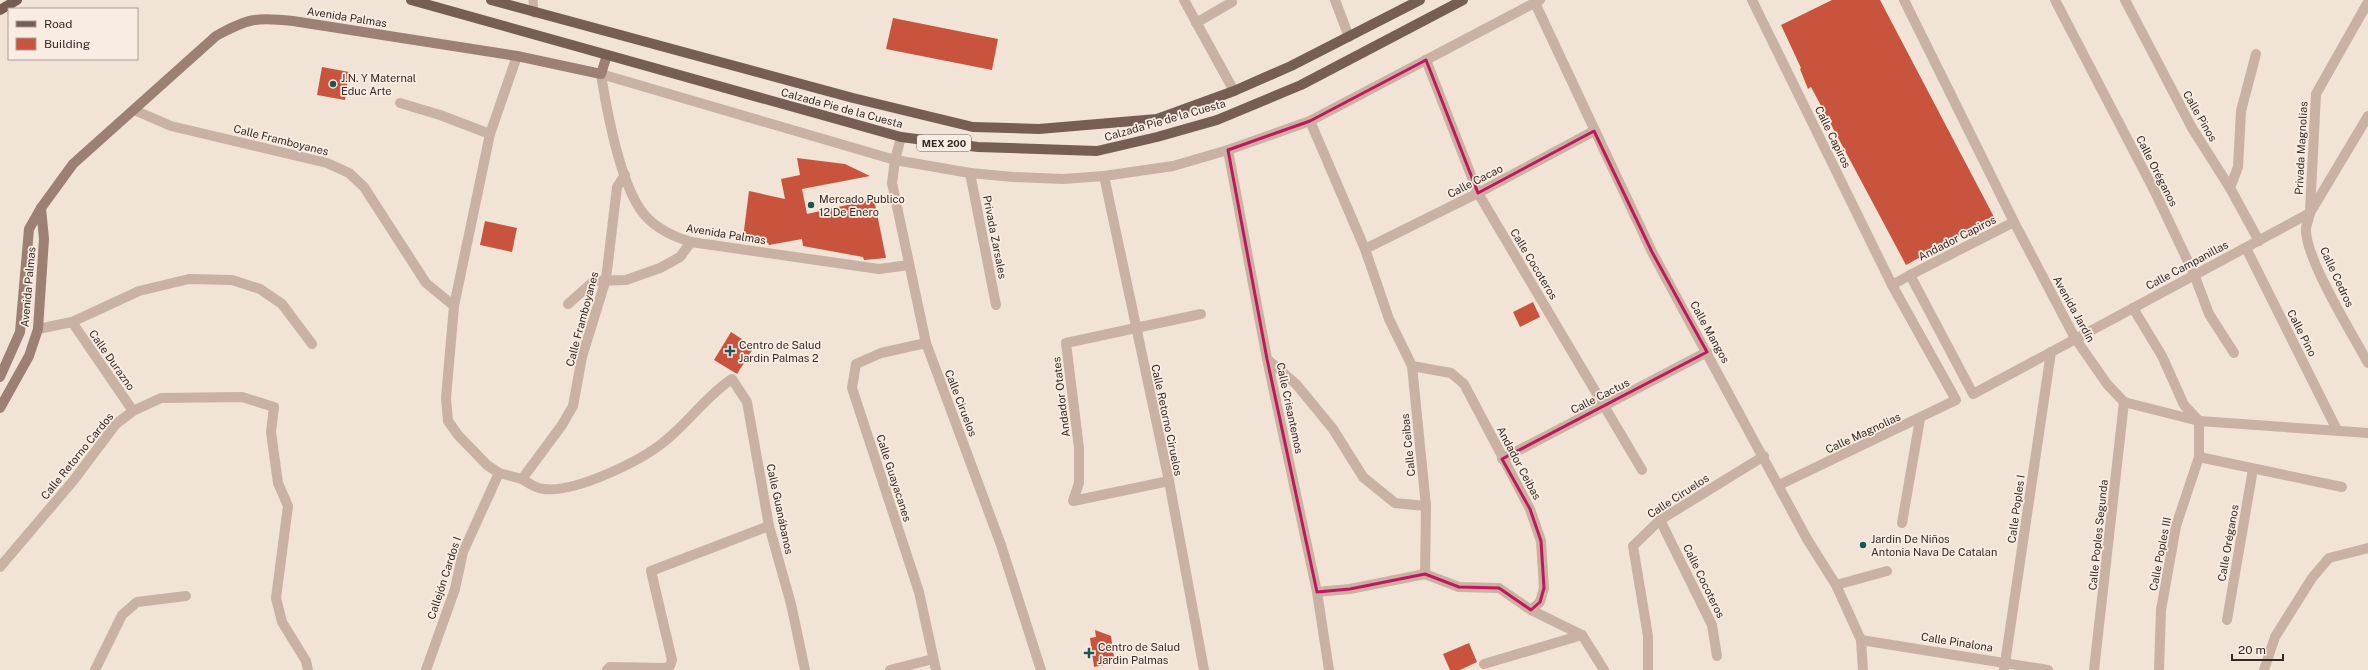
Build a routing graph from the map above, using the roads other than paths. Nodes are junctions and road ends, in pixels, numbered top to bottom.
1 (17, 0) edge
2 (411, 0) edge
3 (491, 0) edge
4 (533, 0) edge
5 (1184, 0) edge
6 (1334, 0) edge
7 (1420, 0) edge
8 (1463, 0) edge
9 (1752, 0) edge
10 (1904, 0) edge
11 (2055, 0) edge
12 (2125, 0) edge
13 (1537, 1) edge
14 (1232, 2) dead end
15 (2368, 2) edge
16 (0, 10) edge
17 (534, 12) junction
18 (1196, 23) junction
19 (1349, 37) junction
20 (2256, 54) dead end
21 (607, 55) junction
22 (517, 56) junction
23 (1426, 60) junction
24 (602, 74) junction
25 (1234, 91) junction
26 (400, 104) dead end
27 (134, 110) junction
28 (2368, 116) edge
29 (1310, 121) junction
30 (1594, 131) junction
31 (490, 134) junction
32 (901, 137) junction
33 (1228, 150) junction
34 (895, 160) junction
35 (970, 173) junction
36 (625, 175) junction
37 (1104, 176) junction
38 (2230, 188) junction
39 (1478, 193) junction
40 (41, 208) junction
41 (2310, 213) junction
42 (2014, 222) junction
43 (2259, 241) junction
44 (691, 242) junction
45 (2246, 248) junction
46 (1365, 249) junction
47 (909, 265) junction
48 (2194, 274) junction
49 (1910, 275) junction
50 (606, 279) junction
51 (1892, 285) junction
52 (568, 304) dead end
53 (996, 305) dead end
54 (454, 306) junction
55 (2133, 308) junction
56 (1201, 314) dead end
57 (72, 322) junction
58 (1135, 327) junction
59 (38, 329) junction
60 (2075, 338) junction
61 (926, 343) junction
62 (312, 344) dead end
63 (1707, 352) junction
64 (2051, 352) junction
65 (2234, 353) dead end
66 (1267, 359) junction
67 (2368, 363) edge
68 (1412, 366) junction
69 (0, 377) edge
70 (1956, 400) joint
71 (2124, 402) junction
72 (1606, 406) junction
73 (0, 408) edge
74 (133, 411) junction
75 (1920, 419) junction
76 (2199, 421) junction
77 (2337, 430) junction
78 (2368, 433) edge
79 (1764, 456) junction
80 (2199, 457) junction
81 (1502, 459) junction
82 (2253, 469) junction
83 (1642, 470) dead end
84 (499, 472) junction
85 (522, 479) junction
86 (1169, 481) junction
87 (1779, 485) junction
88 (2342, 487) dead end
89 (1426, 506) junction
90 (1660, 520) junction
91 (1902, 523) dead end
92 (769, 526) junction
93 (2368, 548) edge
94 (0, 567) edge
95 (1887, 571) dead end
96 (1425, 574) junction
97 (1836, 585) junction
98 (1317, 592) junction
99 (186, 596) dead end
100 (1531, 610) junction
101 (2227, 620) dead end
102 (1582, 635) junction
103 (1861, 640) junction
104 (1716, 656) dead end
105 (934, 659) junction
106 (1484, 664) dead end
107 (2004, 666) edge
108 (95, 670) edge
109 (308, 670) edge
110 (426, 670) edge
111 (607, 670) edge
112 (805, 670) edge
113 (890, 670) edge
114 (936, 670) edge
115 (1041, 670) edge
116 (1204, 670) edge
117 (1329, 670) edge
118 (1604, 670) edge
119 (1648, 670) edge
120 (1863, 670) edge
121 (2048, 670) edge
122 (2094, 670) edge
123 (2159, 670) edge
124 (2264, 670) edge

1 - 16 main road
2 - 21 main road, Calzada Pie de la Cuesta / MEX 200
3 - 17 main road, Calzada Pie de la Cuesta / MEX 200
4 - 17 lane
5 - 18 street
6 - 19 street
7 - 19 main road, Calzada Pie de la Cuesta / MEX 200
8 - 32 main road, Calzada Pie de la Cuesta / MEX 200
9 - 51 street, Calle Capiros
10 - 42 street, Avenida Jardín
11 - 48 street, Calle Oréganos
12 - 38 street, Calle Pinos
13 - 23 street
13 - 30 street, Calle Mangos
14 - 18 street
15 - 41 street, Privada Magnolias
17 - 25 main road, Calzada Pie de la Cuesta / MEX 200
18 - 25 street
19 - 25 main road, Calzada Pie de la Cuesta / MEX 200
20 - 38 street
21 - 24 main road, Avenida Palmas
21 - 32 main road, Calzada Pie de la Cuesta / MEX 200
22 - 24 main road, Avenida Palmas
22 - 27 main road, Avenida Palmas
22 - 31 street
23 - 29 street
23 - 39 street, Calle Cocoteros
24 - 34 street
24 - 36 street, Avenida Palmas
26 - 31 street
27 - 40 main road, Avenida Palmas
27 - 54 street, Calle Framboyanes
28 - 41 street, Calle Cedros
29 - 33 street
29 - 46 street, Calle Ceibas
30 - 39 street, Calle Cacao
30 - 63 street, Calle Mangos
31 - 54 street
32 - 34 street, Calle Ciruelos
33 - 37 street
33 - 66 street, Calle Crisantemos
34 - 35 street
34 - 47 street, Calle Ciruelos
35 - 37 street
35 - 53 street, Privada Zarsales
36 - 44 street, Avenida Palmas
36 - 50 street, Calle Framboyanes
37 - 58 street, Calle Retorno Ciruelos
38 - 43 street, Calle Pinos
39 - 46 street, Calle Cacao
39 - 72 street, Calle Cocoteros
40 - 59 main road, Avenida Palmas
40 - 69 main road, Avenida Palmas
41 - 43 street, Calle Campanillas
41 - 67 street, Calle Cedros
42 - 49 street, Andador Capiros
42 - 60 street, Avenida Jardín
43 - 45 street, Calle Campanillas
44 - 47 street, Avenida Palmas
44 - 50 street
45 - 48 street, Calle Campanillas
45 - 77 street, Calle Pino
46 - 68 street, Calle Ceibas
47 - 61 street, Calle Ciruelos
48 - 55 street, Calle Campanillas
48 - 65 street, Calle Oréganos
49 - 51 street
49 - 64 street
50 - 52 street
50 - 85 street, Calle Framboyanes
51 - 70 street, Calle Capiros
54 - 84 street
55 - 60 street, Calle Campanillas
55 - 76 street
56 - 58 street
57 - 59 street
57 - 62 street
57 - 74 street, Calle Durazno
58 - 86 street, Calle Retorno Ciruelos
58 - 86 street, Andador Otates
59 - 73 main road, Avenida Palmas
60 - 64 street
60 - 71 street, Avenida Jardín
61 - 105 street, Calle Guayacanes
61 - 115 street, Calle Ciruelos
63 - 72 street, Calle Cactus
63 - 79 street, Calle Mangos
64 - 107 street, Calle Poples I
66 - 89 street
66 - 98 street, Calle Crisantemos
68 - 81 street, Andador Ceibas
68 - 89 street, Calle Ceibas
70 - 75 street, Calle Magnolias
71 - 76 street
71 - 122 street, Calle Poples Segunda
72 - 81 street, Calle Cactus
72 - 83 street, Calle Cocoteros
74 - 94 street, Calle Retorno Cardos
74 - 109 street, Calle Retorno Cardos
75 - 87 street, Calle Magnolias
75 - 91 street
76 - 77 street
76 - 80 street, Calle Poples III
77 - 78 street
79 - 87 street, Calle Mangos
79 - 90 street, Calle Ciruelos
80 - 82 street
80 - 123 street, Calle Poples III
81 - 100 street, Andador Ceibas
82 - 88 street
82 - 101 street, Calle Oréganos
84 - 85 street
84 - 110 street, Callejón Cardos I
85 - 92 street, Calle Guanábanos
86 - 116 street, Calle Retorno Ciruelos
87 - 97 street, Calle Mangos
89 - 96 street, Calle Ceibas
90 - 104 street, Calle Cocoteros
90 - 119 street, Calle Ciruelos
92 - 111 street
92 - 112 street, Calle Guanábanos
93 - 124 street
95 - 97 street
96 - 98 street
96 - 100 street
97 - 103 street, Calle Mangos
98 - 117 street, Calle Crisantemos
99 - 108 street
100 - 102 street
102 - 106 street
102 - 118 street
103 - 107 street, Calle Pinalona
103 - 120 street, Calle Mangos
105 - 113 street
105 - 114 street, Calle Guayacanes
107 - 121 street, Calle Pinalona

